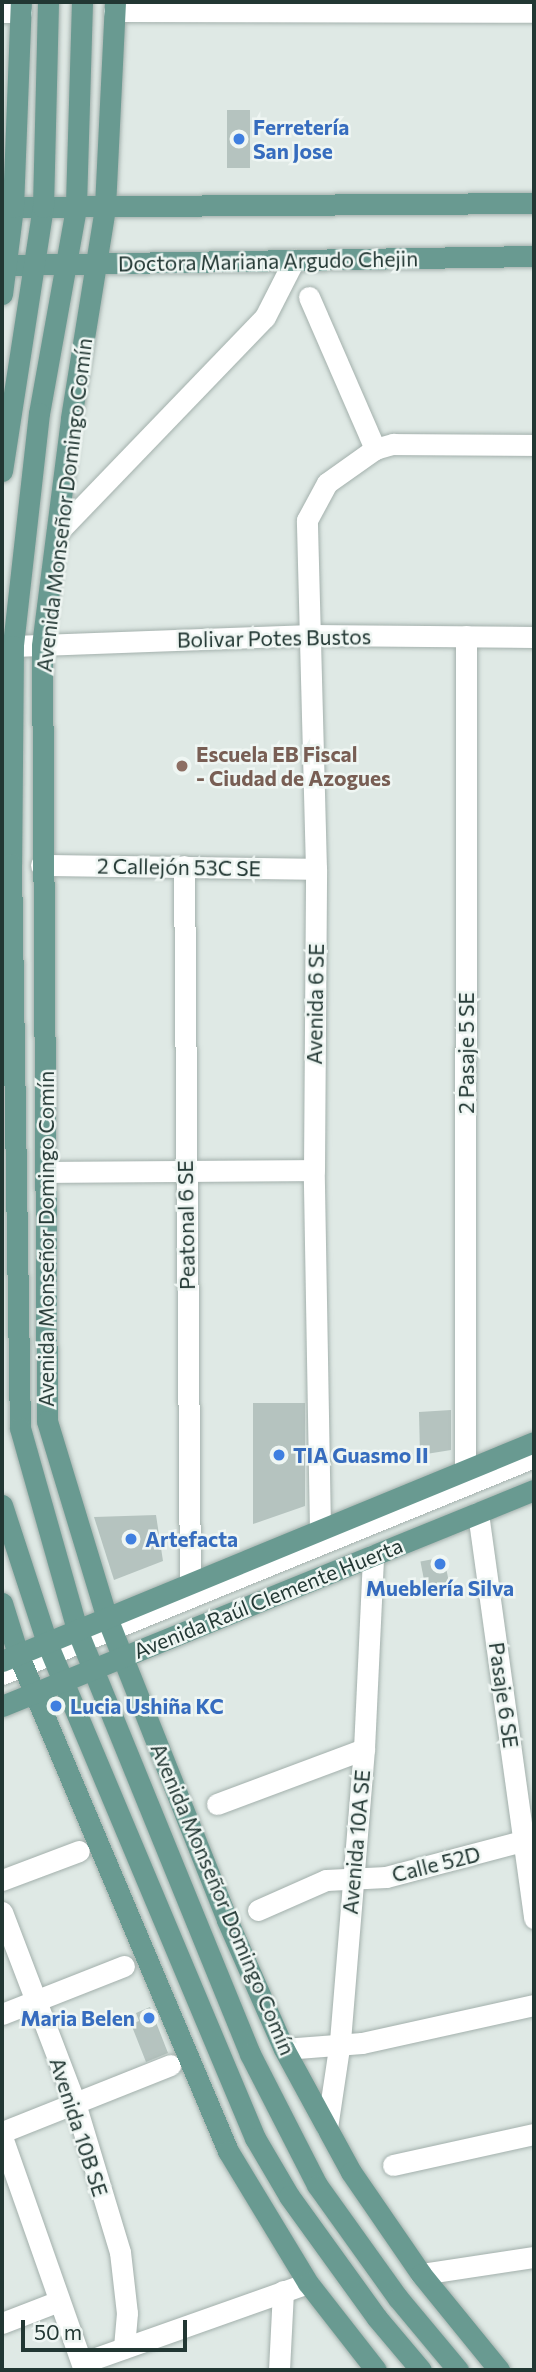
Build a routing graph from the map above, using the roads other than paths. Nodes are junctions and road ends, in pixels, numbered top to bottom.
1 (48, 2) edge
2 (82, 2) edge
3 (115, 7) edge
4 (15, 8) edge
5 (534, 12) edge
6 (534, 203) edge
7 (8, 207) edge
8 (43, 207) junction
9 (76, 208) junction
10 (105, 208) junction
11 (534, 256) edge
12 (294, 260) junction
13 (98, 264) junction
14 (5, 265) edge
15 (36, 265) junction
16 (69, 266) junction
17 (2, 294) edge
18 (309, 297) dead end
19 (534, 445) edge
20 (376, 449) junction
21 (2, 471) edge
22 (58, 532) junction
23 (311, 635) junction
24 (466, 636) junction
25 (534, 637) edge
26 (13, 646) junction
27 (42, 646) junction
28 (41, 866) junction
29 (184, 866) junction
30 (316, 869) junction
31 (314, 1170) junction
32 (185, 1171) junction
33 (47, 1172) junction
34 (534, 1442) edge
35 (534, 1457) edge
36 (465, 1471) junction
37 (534, 1490) edge
38 (2, 1505) edge
39 (478, 1513) junction
40 (320, 1530) junction
41 (373, 1555) junction
42 (190, 1584) junction
43 (2, 1603) edge
44 (109, 1624) junction
45 (80, 1636) junction
46 (49, 1649) junction
47 (122, 1657) junction
48 (15, 1660) edge
49 (92, 1669) junction
50 (2, 1674) edge
51 (62, 1681) junction
52 (36, 1692) junction
53 (2, 1706) edge
54 (364, 1749) junction
55 (217, 1804) dead end
56 (530, 1839) edge
57 (79, 1851) dead end
58 (2, 1880) edge
59 (353, 1880) junction
60 (258, 1910) dead end
61 (2, 1912) edge
62 (534, 1919) edge
63 (124, 1966) dead end
64 (258, 1991) junction
65 (34, 2001) junction
66 (228, 2001) junction
67 (534, 2006) edge
68 (2, 2014) edge
69 (340, 2042) junction
70 (284, 2049) junction
71 (170, 2065) dead end
72 (75, 2103) junction
73 (327, 2128) junction
74 (2, 2134) edge
75 (534, 2134) edge
76 (255, 2138) junction
77 (228, 2151) junction
78 (393, 2165) dead end
79 (534, 2257) edge
80 (421, 2274) junction
81 (308, 2283) junction
82 (283, 2291) junction
83 (59, 2301) junction
84 (2, 2323) edge
85 (353, 2343) junction
86 (124, 2348) junction
87 (83, 2367) edge
88 (496, 2369) edge
89 (279, 2370) edge
90 (360, 2370) edge
91 (376, 2370) edge
92 (421, 2370) edge
93 (458, 2370) edge

1 - 8 main road
2 - 9 main road, Avenida Monseñor Domingo Comín
3 - 5 street
3 - 10 main road, Avenida Monseñor Domingo Comín
4 - 7 main road
6 - 10 main road
7 - 8 main road
7 - 14 main road
8 - 9 main road
8 - 15 main road
9 - 10 main road
9 - 16 main road, Avenida Monseñor Domingo Comín
10 - 13 main road, Avenida Monseñor Domingo Comín
11 - 12 main road, Doctora Mariana Argudo Chejin
12 - 13 main road, Doctora Mariana Argudo Chejin
12 - 22 street
13 - 16 main road, Doctora Mariana Argudo Chejin
13 - 22 main road, Avenida Monseñor Domingo Comín
14 - 15 main road, Doctora Mariana Argudo Chejin
14 - 17 main road
15 - 16 main road, Doctora Mariana Argudo Chejin
15 - 21 main road
16 - 26 main road, Avenida Monseñor Domingo Comín
18 - 20 street
19 - 20 street
20 - 23 street, Avenida 6 SE
22 - 27 main road, Avenida Monseñor Domingo Comín
23 - 24 street, Bolivar Potes Bustos
23 - 27 street, Bolivar Potes Bustos
23 - 30 street, Avenida 6 SE
24 - 25 street, Bolivar Potes Bustos
24 - 36 street, 2 Pasaje 5 SE
26 - 27 street, Bolivar Potes Bustos
26 - 45 main road, Avenida Monseñor Domingo Comín
27 - 28 main road, Avenida Monseñor Domingo Comín
28 - 29 street, 2 Callejón 53C SE
28 - 33 main road, Avenida Monseñor Domingo Comín
29 - 30 street, 2 Callejón 53C SE
29 - 32 street, Peatonal 6 SE
30 - 31 street, Avenida 6 SE
31 - 32 street
31 - 40 street, Avenida 6 SE
32 - 33 street
32 - 42 street, Peatonal 6 SE
33 - 44 main road, Avenida Monseñor Domingo Comín
34 - 36 main road, Avenida Raúl Clemente Huerta
35 - 44 street
36 - 40 main road, Avenida Raúl Clemente Huerta
37 - 39 main road, Avenida Raúl Clemente Huerta
38 - 46 main road
39 - 41 main road, Avenida Raúl Clemente Huerta
39 - 56 street, Pasaje 6 SE
40 - 42 main road, Avenida Raúl Clemente Huerta
41 - 47 main road, Avenida Raúl Clemente Huerta
41 - 54 street, Avenida 10A SE
42 - 44 main road, Avenida Raúl Clemente Huerta
43 - 48 main road
44 - 45 main road, Avenida Raúl Clemente Huerta
44 - 47 main road, Avenida Monseñor Domingo Comín
45 - 46 main road, Avenida Raúl Clemente Huerta
45 - 49 main road, Avenida Monseñor Domingo Comín
46 - 48 main road, Avenida Raúl Clemente Huerta
46 - 51 main road
47 - 49 main road, Avenida Raúl Clemente Huerta
47 - 64 main road, Avenida Monseñor Domingo Comín
48 - 50 street
48 - 52 main road
49 - 51 main road, Avenida Raúl Clemente Huerta
49 - 66 main road, Avenida Monseñor Domingo Comín
51 - 52 main road, Avenida Raúl Clemente Huerta
51 - 76 main road
52 - 53 main road, Avenida Raúl Clemente Huerta
52 - 77 main road
54 - 55 street
54 - 59 street, Avenida 10A SE
56 - 59 street, Calle 52D
56 - 62 street, Pasaje 6 SE
57 - 58 street
59 - 60 street, Calle 52D
59 - 69 street, Avenida 10A SE
61 - 65 street, Avenida 10B SE
63 - 65 street
64 - 66 main road
64 - 70 main road, Avenida Monseñor Domingo Comín
65 - 68 street
65 - 72 street, Avenida 10B SE
66 - 93 main road, Avenida Monseñor Domingo Comín
67 - 69 street
69 - 70 street
69 - 73 street, Avenida 10A SE
70 - 73 main road, Avenida Monseñor Domingo Comín
71 - 72 street
72 - 74 street
72 - 86 street, Avenida 10B SE
73 - 80 main road, Avenida Monseñor Domingo Comín
74 - 83 street
75 - 78 street
76 - 77 main road
76 - 92 main road
77 - 81 main road
79 - 80 street
80 - 88 main road, Avenida Monseñor Domingo Comín
81 - 82 street
81 - 85 main road
82 - 86 street
82 - 89 street
83 - 84 street
83 - 87 street
85 - 90 street
85 - 91 main road
86 - 87 street

